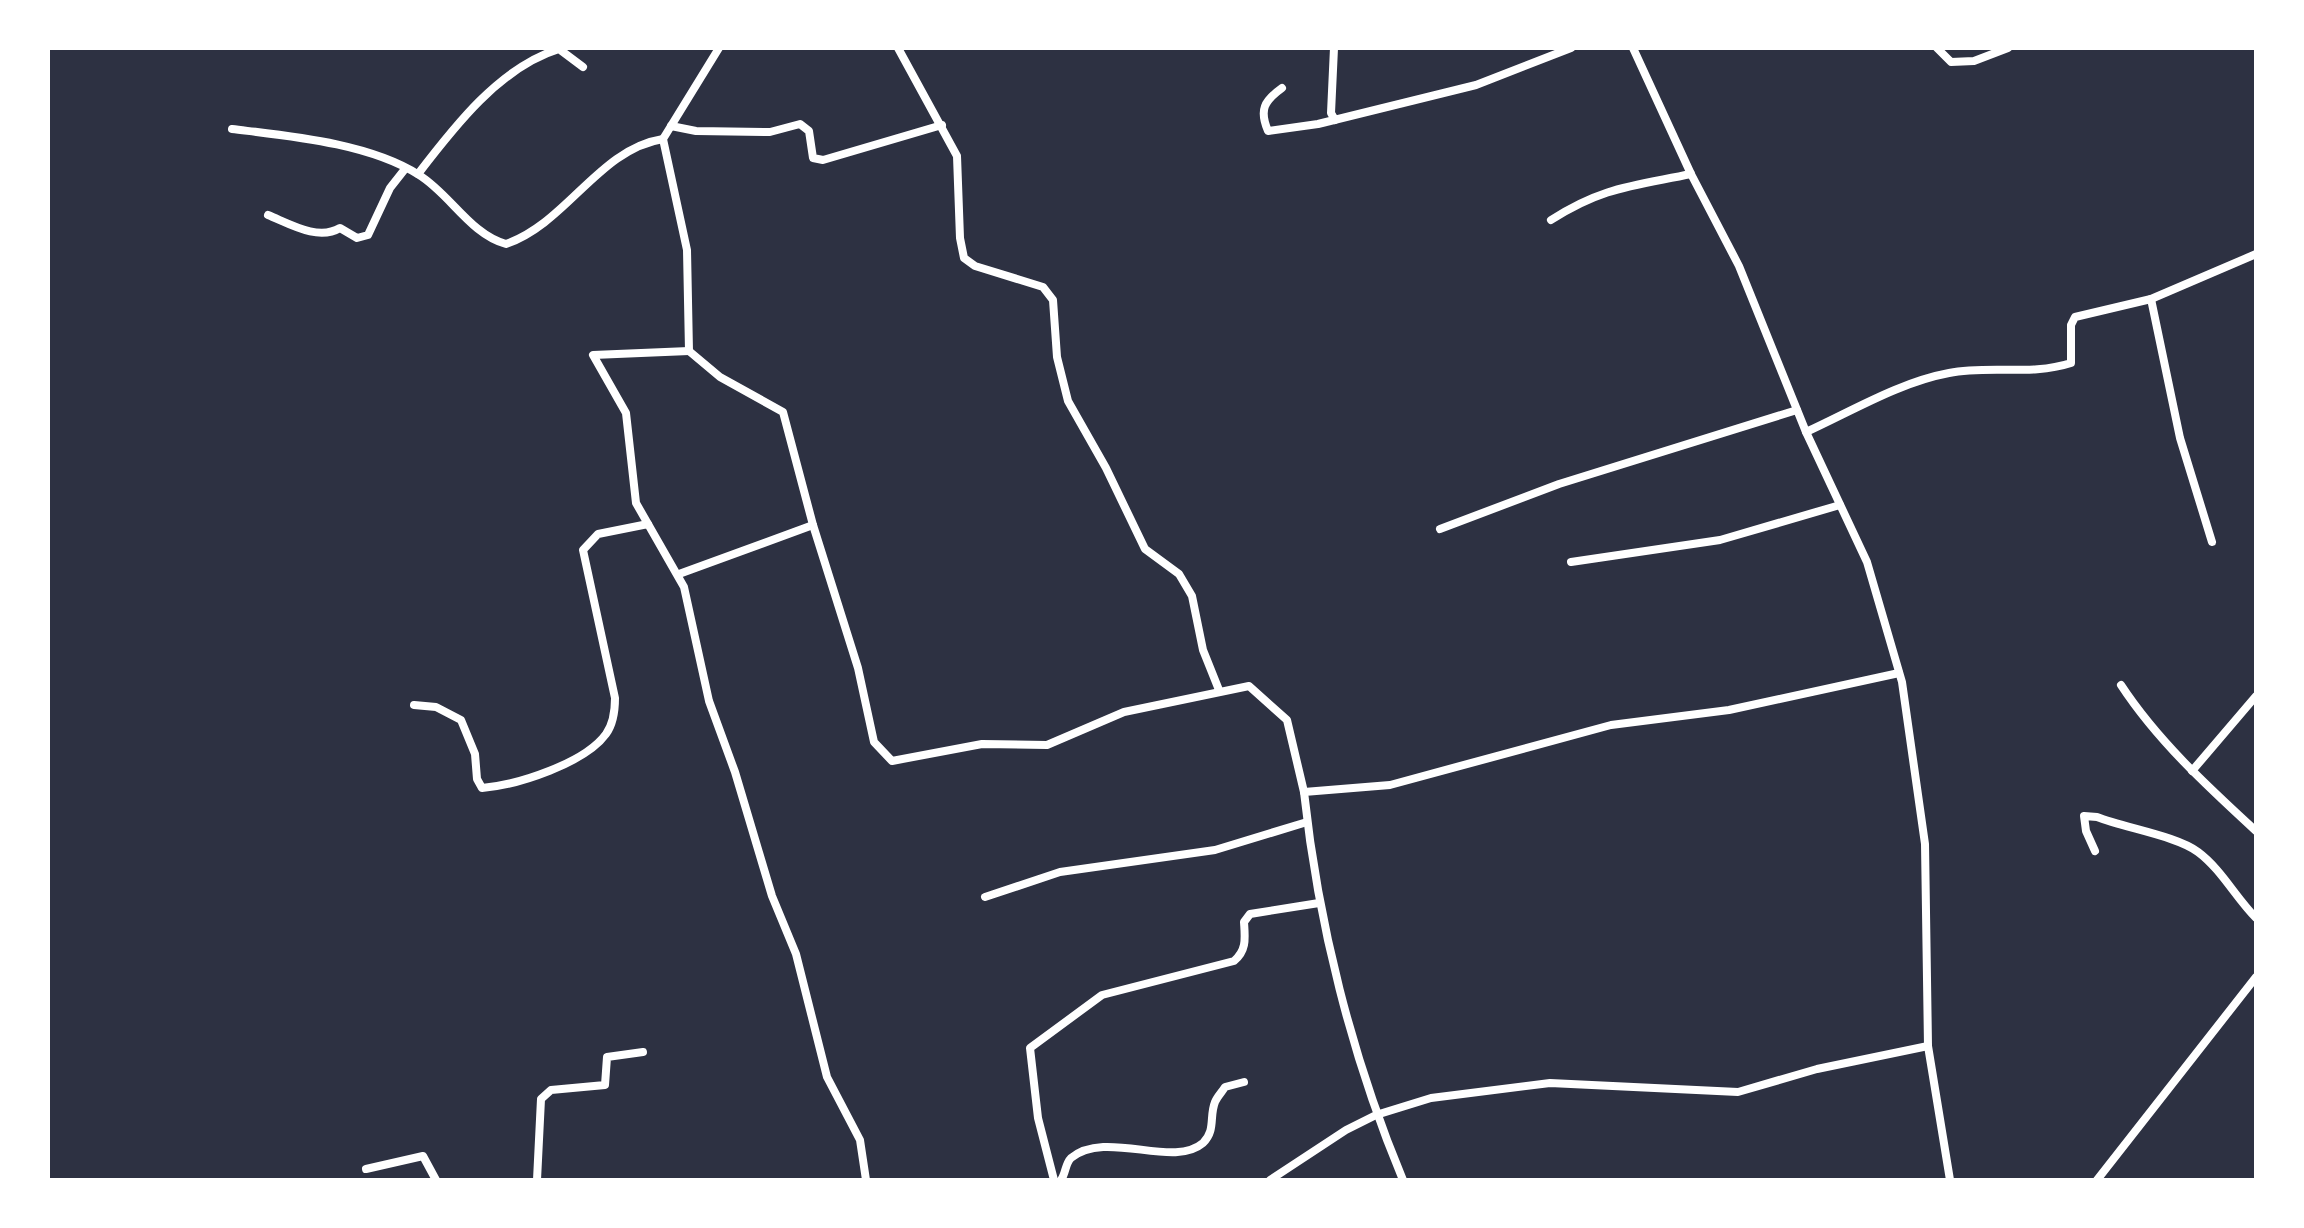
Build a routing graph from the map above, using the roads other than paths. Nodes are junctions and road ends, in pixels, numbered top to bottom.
1 (719, 48) edge
2 (898, 48) edge
3 (1334, 48) edge
4 (1571, 48) edge
5 (1633, 48) edge
6 (1937, 48) edge
7 (2008, 48) edge
8 (583, 67) dead end
9 (1282, 88) dead end
10 (1335, 120) junction
11 (942, 125) junction
12 (671, 126) junction
13 (232, 129) dead end
14 (663, 139) junction
15 (405, 169) junction
16 (418, 174) junction
17 (1691, 174) junction
18 (268, 215) dead end
19 (1551, 220) dead end
20 (2256, 254) edge
21 (2151, 299) junction
22 (689, 351) junction
23 (1797, 410) junction
24 (1806, 432) junction
25 (1840, 505) junction
26 (648, 524) junction
27 (813, 525) junction
28 (1440, 529) dead end
29 (2212, 542) dead end
30 (1571, 562) dead end
31 (679, 574) junction
32 (1899, 673) junction
33 (2121, 685) dead end
34 (1219, 690) junction
35 (2256, 696) edge
36 (414, 705) dead end
37 (2192, 771) junction
38 (1304, 792) junction
39 (1307, 822) junction
40 (2256, 831) edge
41 (2095, 851) dead end
42 (985, 897) dead end
43 (1319, 903) junction
44 (2256, 918) edge
45 (2256, 977) edge
46 (1928, 1046) junction
47 (643, 1052) dead end
48 (1244, 1082) dead end
49 (1376, 1115) junction
50 (366, 1169) dead end
51 (436, 1180) edge
52 (537, 1180) edge
53 (866, 1180) edge
54 (1054, 1180) edge
55 (1061, 1180) edge
56 (1270, 1180) edge
57 (1403, 1180) edge
58 (1950, 1180) edge
59 (2097, 1180) edge

1 - 12 street
2 - 11 street
3 - 10 street
4 - 10 street
5 - 17 street
6 - 7 street
8 - 16 street
9 - 10 street
11 - 12 street
11 - 34 street
12 - 14 street
13 - 15 street
14 - 16 street
14 - 22 street
15 - 16 street
15 - 18 street
17 - 19 street
17 - 23 street
20 - 21 street
21 - 24 street
21 - 29 street
22 - 26 street
22 - 27 street
23 - 24 street
23 - 28 street
24 - 25 street
25 - 30 street
25 - 32 street
26 - 31 street
26 - 36 street
27 - 31 street
27 - 34 street
31 - 53 street
32 - 38 street
32 - 46 street
33 - 37 street
34 - 38 street
35 - 37 street
37 - 40 street
38 - 39 street
39 - 42 street
39 - 43 street
41 - 44 street
43 - 49 street
43 - 54 street
45 - 59 street
46 - 49 street
46 - 58 street
47 - 52 street
48 - 55 street
49 - 56 street
49 - 57 street
50 - 51 street

